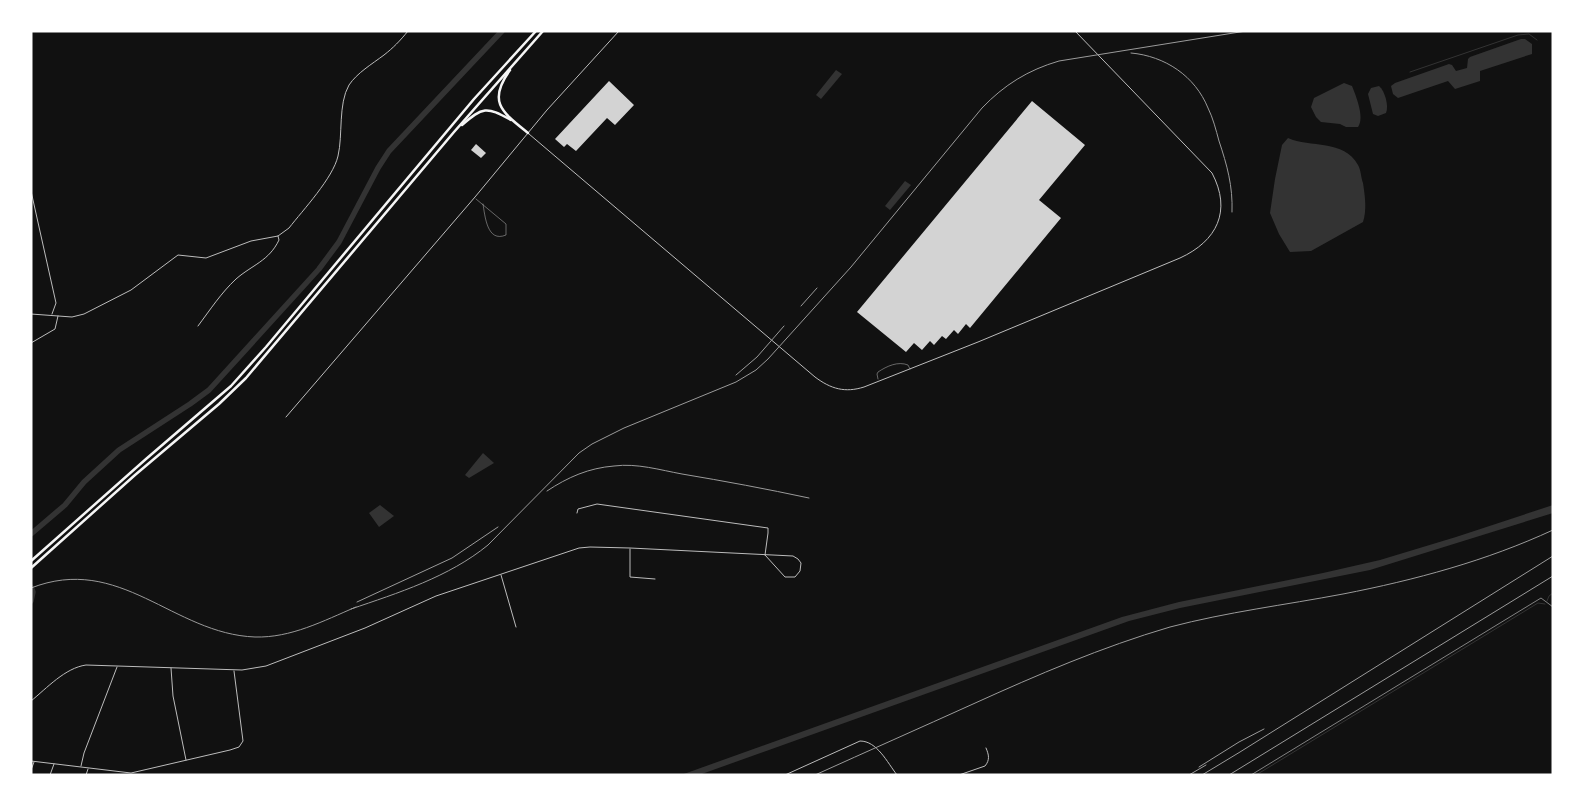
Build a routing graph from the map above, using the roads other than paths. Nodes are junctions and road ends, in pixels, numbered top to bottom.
1 (408, 31) edge
2 (536, 31) edge
3 (543, 31) edge
4 (619, 31) edge
5 (1075, 31) edge
6 (518, 59) junction
7 (515, 122) junction
8 (454, 132) junction
9 (528, 133) junction
10 (31, 191) edge
11 (474, 197) junction
12 (483, 204) junction
13 (278, 236) junction
14 (31, 314) edge
15 (52, 315) junction
16 (58, 316) junction
17 (198, 326) dead end
18 (31, 343) edge
19 (910, 369) junction
20 (879, 381) junction
21 (286, 417) dead end
22 (577, 513) dead end
23 (630, 548) junction
24 (765, 555) junction
25 (31, 562) edge
26 (31, 568) edge
27 (501, 574) junction
28 (655, 578) dead end
29 (516, 627) dead end
30 (117, 666) junction
31 (171, 668) junction
32 (234, 670) junction
33 (31, 701) edge
34 (986, 748) dead end
35 (33, 761) edge
36 (186, 761) junction
37 (54, 764) junction
38 (81, 767) junction
39 (88, 768) junction
40 (31, 770) edge
41 (119, 774) edge
42 (50, 775) edge
43 (86, 775) edge
44 (785, 775) edge
45 (897, 775) edge
46 (959, 775) edge

1 - 13 street
2 - 25 highway
3 - 6 highway
4 - 9 street
5 - 19 street
6 - 7 highway
6 - 8 highway
7 - 8 highway
7 - 9 highway
8 - 26 highway
9 - 11 street
9 - 20 street
10 - 15 street
11 - 12 lane
11 - 21 street
12 - 12 lane
13 - 16 street
13 - 17 street
14 - 15 street
15 - 16 street
16 - 18 street
19 - 20 street
19 - 20 lane
22 - 24 street
23 - 24 street
23 - 27 street
23 - 28 street
24 - 24 street
27 - 29 street
27 - 32 street
30 - 31 street
30 - 33 street
30 - 38 street
31 - 32 street
31 - 36 street
32 - 36 street
34 - 46 street
35 - 37 street
35 - 40 street
36 - 41 street
37 - 38 street
37 - 42 street
38 - 39 street
39 - 41 street
39 - 43 street
44 - 45 street

